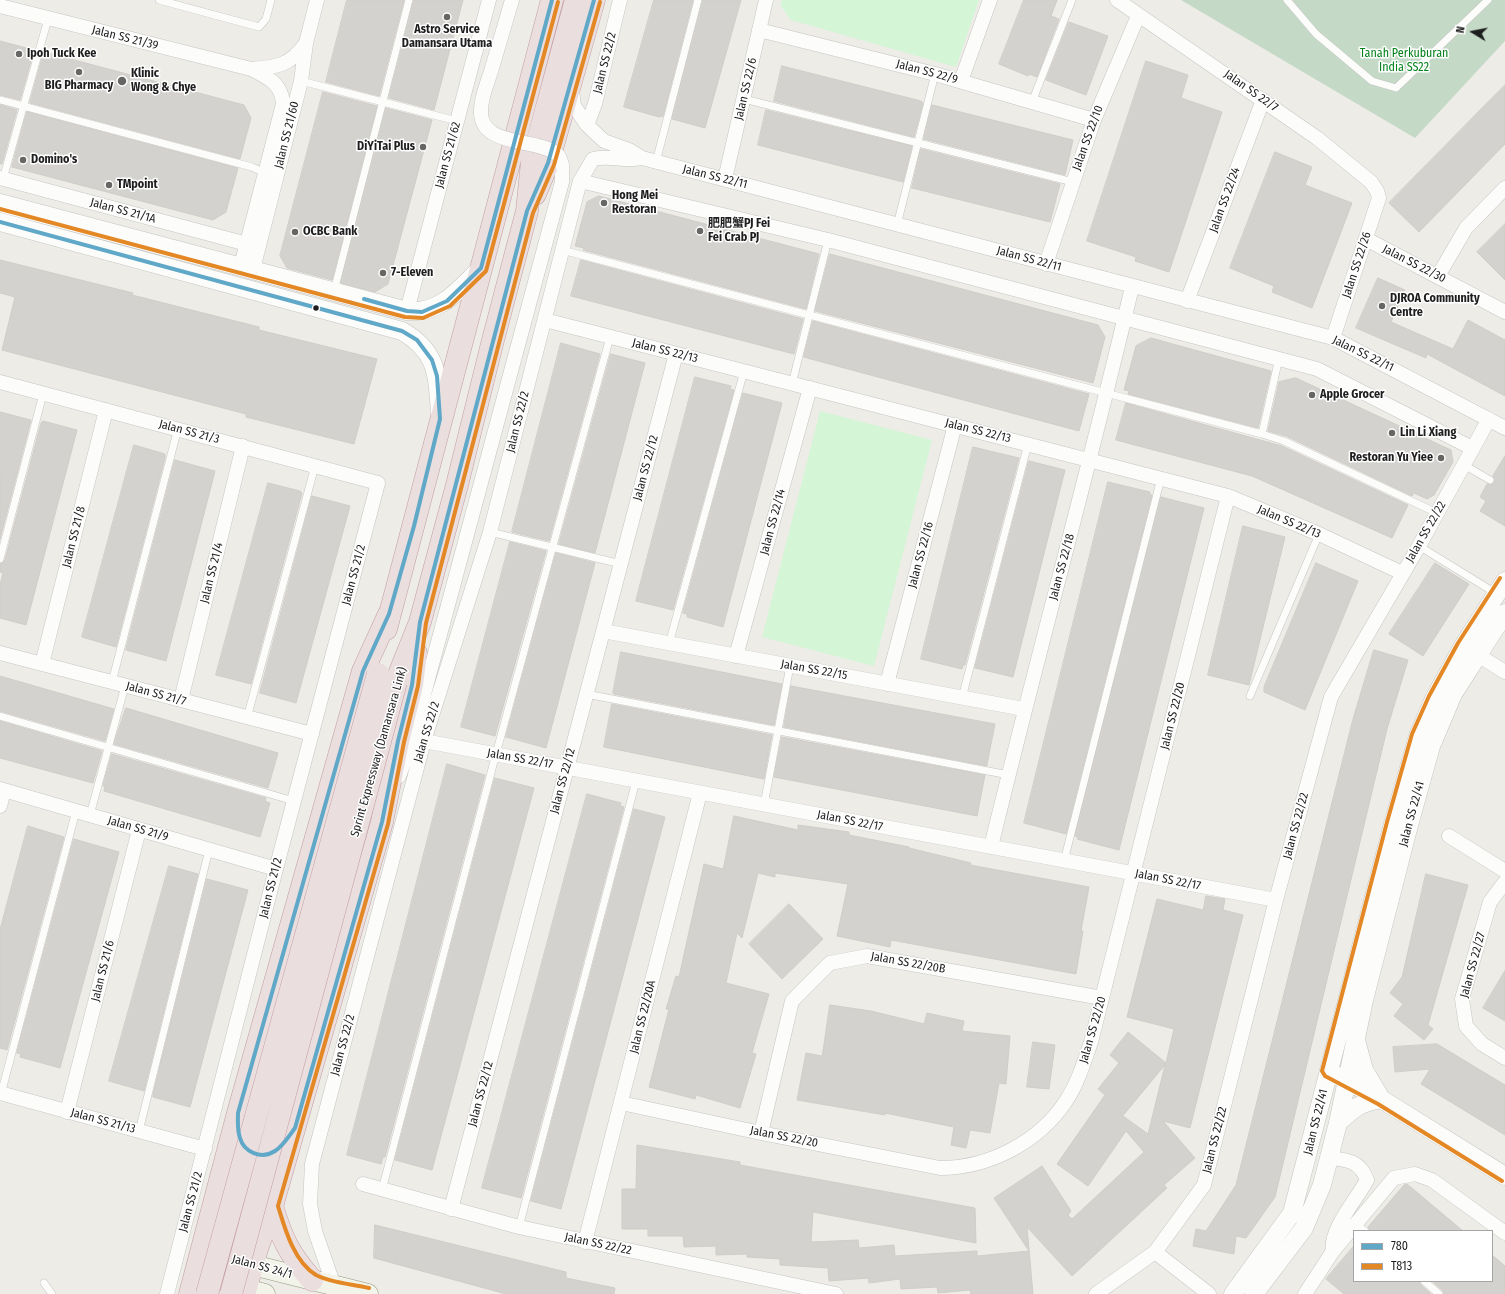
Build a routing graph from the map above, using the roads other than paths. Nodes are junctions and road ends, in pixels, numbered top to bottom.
1 (159, 0) edge
2 (271, 0) edge
3 (317, 0) edge
4 (409, 0) edge
5 (489, 0) edge
6 (512, 0) edge
7 (552, 0) edge
8 (576, 0) edge
9 (594, 0) edge
10 (620, 0) edge
11 (698, 0) edge
12 (766, 0) edge
13 (990, 0) edge
14 (1072, 0) edge
15 (1117, 0) edge
16 (1287, 0) edge
17 (1488, 0) edge
18 (0, 6) edge
19 (1138, 16) junction
20 (48, 19) junction
21 (759, 30) junction
22 (306, 43) junction
23 (251, 69) junction
24 (935, 74) junction
25 (301, 81) junction
26 (961, 81) junction
27 (571, 85) junction
28 (744, 99) junction
29 (0, 100) edge
30 (1263, 100) junction
31 (382, 102) junction
32 (1032, 102) junction
33 (283, 104) joint
34 (24, 106) junction
35 (1094, 120) junction
36 (457, 121) junction
37 (587, 125) junction
38 (917, 142) junction
39 (642, 158) junction
40 (656, 162) junction
41 (265, 173) junction
42 (2, 179) edge
43 (725, 179) junction
44 (580, 181) junction
45 (1073, 182) junction
46 (1505, 188) edge
47 (1377, 191) joint
48 (0, 203) edge
49 (527, 212) junction
50 (0, 222) edge
51 (897, 225) junction
52 (1366, 239) junction
53 (828, 240) junction
54 (247, 244) junction
55 (562, 250) junction
56 (1046, 264) junction
57 (247, 268) junction
58 (481, 268) junction
59 (1438, 276) junction
60 (1132, 287) junction
61 (334, 291) junction
62 (1187, 301) junction
63 (407, 311) junction
64 (1505, 312) edge
65 (810, 315) junction
66 (1125, 317) junction
67 (545, 320) junction
68 (610, 337) junction
69 (1333, 338) junction
70 (676, 354) junction
71 (1279, 358) junction
72 (744, 371) junction
73 (0, 382) edge
74 (792, 384) junction
75 (810, 388) junction
76 (1106, 392) junction
77 (43, 394) junction
78 (106, 410) junction
79 (440, 419) junction
80 (1490, 419) junction
81 (955, 425) junction
82 (178, 428) junction
83 (1505, 428) edge
84 (1262, 434) junction
85 (1028, 444) junction
86 (243, 446) junction
87 (1472, 448) junction
88 (1090, 460) junction
89 (1464, 465) junction
90 (315, 466) junction
91 (1161, 478) junction
92 (1490, 480) dead end
93 (378, 483) joint
94 (1228, 496) junction
95 (1437, 513) junction
96 (490, 532) junction
97 (1319, 534) junction
98 (1419, 546) junction
99 (552, 547) junction
100 (0, 559) edge
101 (621, 564) junction
102 (1402, 572) junction
103 (1501, 588) edge
104 (1505, 613) edge
105 (389, 614) junction
106 (420, 622) junction
107 (603, 631) junction
108 (669, 644) junction
109 (1463, 646) junction
110 (0, 653) edge
111 (1479, 655) junction
112 (736, 656) junction
113 (42, 664) junction
114 (790, 666) junction
115 (1505, 672) edge
116 (387, 678) junction
117 (119, 684) junction
118 (887, 684) junction
119 (586, 694) junction
120 (1250, 696) dead end
121 (962, 698) junction
122 (181, 700) junction
123 (1024, 709) junction
124 (0, 716) edge
125 (247, 718) junction
126 (778, 731) junction
127 (312, 734) junction
128 (424, 741) junction
129 (109, 748) junction
130 (496, 755) junction
131 (567, 768) junction
132 (1008, 775) junction
133 (636, 781) junction
134 (2, 790) edge
135 (700, 793) junction
136 (294, 801) junction
137 (764, 805) junction
138 (0, 806) edge
139 (76, 812) junction
140 (90, 816) junction
141 (382, 822) junction
142 (139, 830) junction
143 (1449, 836) dead end
144 (991, 847) junction
145 (209, 850) junction
146 (1064, 861) junction
147 (276, 869) junction
148 (1505, 871) edge
149 (1133, 873) junction
150 (1505, 882) edge
151 (1276, 900) junction
152 (1102, 998) junction
153 (1356, 1038) junction
154 (1505, 1058) edge
155 (1328, 1071) junction
156 (1347, 1081) junction
157 (1, 1093) edge
158 (1381, 1099) junction
159 (621, 1102) junction
160 (67, 1112) junction
161 (238, 1113) junction
162 (1338, 1123) junction
163 (294, 1128) junction
164 (139, 1131) junction
165 (761, 1133) junction
166 (205, 1149) junction
167 (1330, 1158) junction
168 (1505, 1176) edge
169 (363, 1184) dead end
170 (382, 1190) junction
171 (272, 1206) junction
172 (451, 1208) junction
173 (519, 1227) junction
174 (1360, 1227) edge
175 (1353, 1233) edge
176 (1505, 1233) edge
177 (585, 1242) junction
178 (1333, 1251) junction
179 (201, 1252) junction
180 (1154, 1252) junction
181 (253, 1263) junction
182 (312, 1280) junction
183 (1425, 1282) edge
184 (44, 1283) dead end
185 (192, 1285) edge
186 (334, 1286) junction
187 (1312, 1291) edge
188 (246, 1293) edge
189 (52, 1294) edge
190 (167, 1294) edge
191 (207, 1294) edge
192 (368, 1294) edge
193 (836, 1294) edge
194 (1096, 1294) edge
195 (1209, 1294) edge
196 (1233, 1294) edge
197 (1254, 1294) edge
198 (1439, 1294) edge

1 - 2 lane
3 - 22 street, Jalan SS 21/60
4 - 31 lane
5 - 36 street, Jalan SS 21/62
6 - 141 street, bridge
7 - 58 highway, Sprint Expressway (Damansara Link)
8 - 49 highway, Sprint Expressway (Damansara Link)
9 - 27 highway
10 - 37 street, Jalan SS 22/2
11 - 40 lane
12 - 21 street, Jalan SS 22/6
13 - 26 street
14 - 32 lane
15 - 19 street, Jalan SS 22/7
16 - 17 lane
18 - 20 street, Jalan SS 21/39
19 - 30 street, Jalan SS 22/7
19 - 35 street, Jalan SS 22/10
20 - 23 street, Jalan SS 21/39
20 - 34 lane
21 - 24 street, Jalan SS 22/9
21 - 28 street, Jalan SS 22/6
22 - 23 street, Jalan SS 21/39
22 - 25 street, Jalan SS 21/60
23 - 33 street, Jalan SS 21/39
24 - 26 street, Jalan SS 22/9
24 - 38 lane
25 - 31 lane
25 - 57 street, Jalan SS 21/60
26 - 32 street, Jalan SS 22/9
27 - 37 street, Jalan SS 22/11
27 - 49 highway
28 - 38 lane
28 - 43 street, Jalan SS 22/6
29 - 34 lane
30 - 47 street, Jalan SS 22/7
30 - 62 street, Jalan SS 22/24
31 - 36 lane
31 - 61 lane
32 - 35 street, Jalan SS 22/9
33 - 41 street, Jalan SS 21/60
34 - 41 lane
34 - 42 lane
35 - 45 street, Jalan SS 22/10
36 - 63 street, Jalan SS 21/62
37 - 39 street, Jalan SS 22/11
38 - 45 lane
38 - 51 lane
39 - 40 street, Jalan SS 22/11
39 - 44 street, Jalan SS 22/2
40 - 43 street, Jalan SS 22/11
41 - 54 street, Jalan SS 21/60
42 - 54 street, Jalan SS 21/1A
43 - 51 street, Jalan SS 22/11
44 - 53 street
44 - 55 street, Jalan SS 22/2
45 - 56 street, Jalan SS 22/10
46 - 59 street
47 - 52 street, Jalan SS 22/26
48 - 57 street
49 - 106 highway, Sprint Expressway (Damansara Link)
50 - 79 street
51 - 56 street, Jalan SS 22/11
52 - 59 street, Jalan SS 22/30
52 - 69 street, Jalan SS 22/26
53 - 65 lane
53 - 66 street
54 - 57 street, Jalan SS 21/60
55 - 65 lane
55 - 67 street, Jalan SS 22/2
56 - 60 street, Jalan SS 22/11
57 - 61 street
58 - 63 street
58 - 79 highway, Sprint Expressway (Damansara Link)
59 - 64 street, Jalan SS 22/30
60 - 62 street, Jalan SS 22/11
60 - 66 street, Jalan SS 22/18
61 - 63 street
62 - 69 street, Jalan SS 22/11
65 - 74 lane
65 - 76 lane
66 - 71 street
66 - 76 street, Jalan SS 22/18
67 - 68 street, Jalan SS 22/13
67 - 96 street, Jalan SS 22/2
68 - 70 street, Jalan SS 22/13
68 - 99 lane
69 - 80 street, Jalan SS 22/11
70 - 72 street, Jalan SS 22/13
70 - 101 street, Jalan SS 22/12
71 - 84 lane
71 - 87 street
72 - 74 street, Jalan SS 22/13
72 - 108 lane
73 - 77 street, Jalan SS 21/3
74 - 75 street, Jalan SS 22/13
75 - 81 street, Jalan SS 22/13
75 - 112 street, Jalan SS 22/14
76 - 84 lane
76 - 88 street, Jalan SS 22/18
77 - 78 street, Jalan SS 21/3
77 - 100 lane
78 - 82 street, Jalan SS 21/3
78 - 113 street, Jalan SS 21/8
79 - 105 highway, Sprint Expressway (Damansara Link)
80 - 83 street, Jalan SS 22/11
80 - 87 street, Jalan SS 22/22
81 - 85 street, Jalan SS 22/13
81 - 118 street, Jalan SS 22/16
82 - 86 street, Jalan SS 21/3
82 - 117 lane
84 - 95 lane
85 - 88 street, Jalan SS 22/13
85 - 121 lane
86 - 90 street, Jalan SS 21/3
86 - 122 street, Jalan SS 21/4
87 - 89 street, Jalan SS 22/22
88 - 91 street, Jalan SS 22/13
88 - 123 street, Jalan SS 22/18
89 - 92 lane
89 - 95 street, Jalan SS 22/22
90 - 93 street, Jalan SS 21/3
90 - 125 lane
91 - 94 street, Jalan SS 22/13
91 - 146 lane
93 - 127 street, Jalan SS 21/2
94 - 97 street, Jalan SS 22/13
94 - 149 street, Jalan SS 22/20
95 - 98 street, Jalan SS 22/22
96 - 99 lane
96 - 128 street, Jalan SS 22/2
97 - 102 street, Jalan SS 22/13
97 - 120 lane
98 - 102 street, Jalan SS 22/22
98 - 103 lane
99 - 101 lane
99 - 130 lane
101 - 107 street, Jalan SS 22/12
102 - 151 street, Jalan SS 22/22
103 - 109 street, Jalan SS 22/41
104 - 111 street, Jalan SS 22/41
105 - 116 highway, Sprint Expressway (Damansara Link)
105 - 161 highway
106 - 116 highway, Sprint Expressway (Damansara Link)
106 - 141 highway
107 - 108 street, Jalan SS 22/15
107 - 119 street, Jalan SS 22/12
108 - 112 street, Jalan SS 22/15
109 - 111 street
109 - 155 street, Jalan SS 22/41
110 - 113 street, Jalan SS 21/7
111 - 115 street
111 - 153 street, Jalan SS 22/41
112 - 114 street, Jalan SS 22/15
113 - 117 street, Jalan SS 21/7
114 - 118 street, Jalan SS 22/15
114 - 126 lane
116 - 188 highway, Sprint Expressway (Damansara Link), bridge
116 - 191 highway, Sprint Expressway (Damansara Link), bridge
117 - 122 street, Jalan SS 21/7
117 - 129 lane
118 - 121 street, Jalan SS 22/15
119 - 126 lane
119 - 131 street, Jalan SS 22/12
121 - 123 street, Jalan SS 22/15
122 - 125 street, Jalan SS 21/7
123 - 132 street, Jalan SS 22/18
124 - 129 lane
125 - 127 street, Jalan SS 21/7
126 - 132 lane
126 - 137 lane
127 - 136 street, Jalan SS 21/2
128 - 130 street, Jalan SS 22/17
128 - 186 street, Jalan SS 22/2
129 - 136 lane
129 - 140 lane
130 - 131 street, Jalan SS 22/17
130 - 170 lane
131 - 133 street, Jalan SS 22/17
131 - 172 street, Jalan SS 22/12
132 - 144 street, Jalan SS 22/18
133 - 135 street, Jalan SS 22/17
133 - 173 lane
134 - 138 street
134 - 139 street, Jalan SS 21/9
135 - 137 street, Jalan SS 22/17
135 - 159 street, Jalan SS 22/20A
136 - 147 street, Jalan SS 21/2
137 - 144 street, Jalan SS 22/17
139 - 140 street, Jalan SS 21/9
139 - 157 lane
140 - 142 street, Jalan SS 21/9
141 - 163 highway
142 - 145 street, Jalan SS 21/9
142 - 160 street, Jalan SS 21/6
143 - 148 street
144 - 146 street, Jalan SS 22/17
145 - 147 street, Jalan SS 21/9
145 - 164 lane
146 - 149 street, Jalan SS 22/17
147 - 166 street, Jalan SS 21/2
149 - 151 street, Jalan SS 22/17
149 - 152 street, Jalan SS 22/20
150 - 154 street, Jalan SS 22/27
151 - 180 street, Jalan SS 22/22
152 - 165 street, Jalan SS 22/20
152 - 165 street, Jalan SS 22/20B
153 - 156 street, Jalan SS 22/41
153 - 158 street
155 - 156 street
155 - 196 street, Jalan SS 22/41
156 - 158 street
156 - 162 street, Jalan SS 22/41
157 - 160 street, Jalan SS 21/13
158 - 162 street
158 - 168 street
159 - 165 street, Jalan SS 22/20
159 - 177 street, Jalan SS 22/20A
160 - 164 street, Jalan SS 21/13
161 - 163 highway
161 - 179 highway
162 - 167 street, Jalan SS 22/41
163 - 171 highway
164 - 166 street, Jalan SS 21/13
166 - 190 street, Jalan SS 21/2
167 - 178 street
167 - 197 street, Jalan SS 22/41
169 - 170 street, Jalan SS 22/22
170 - 172 street, Jalan SS 22/22
171 - 181 highway
171 - 182 highway
172 - 173 street, Jalan SS 22/22
173 - 177 street, Jalan SS 22/22
174 - 176 street
175 - 178 street
177 - 193 street, Jalan SS 22/22
178 - 187 street
179 - 181 main road, Jalan SS 24/1
179 - 185 highway
180 - 194 street, Jalan SS 22/22
180 - 195 street
181 - 182 main road, Jalan SS 24/1
181 - 188 highway
182 - 186 main road, Jalan SS 24/1
183 - 198 lane
184 - 189 lane
185 - 188 main road
186 - 192 main road, Jalan SS 24/1

